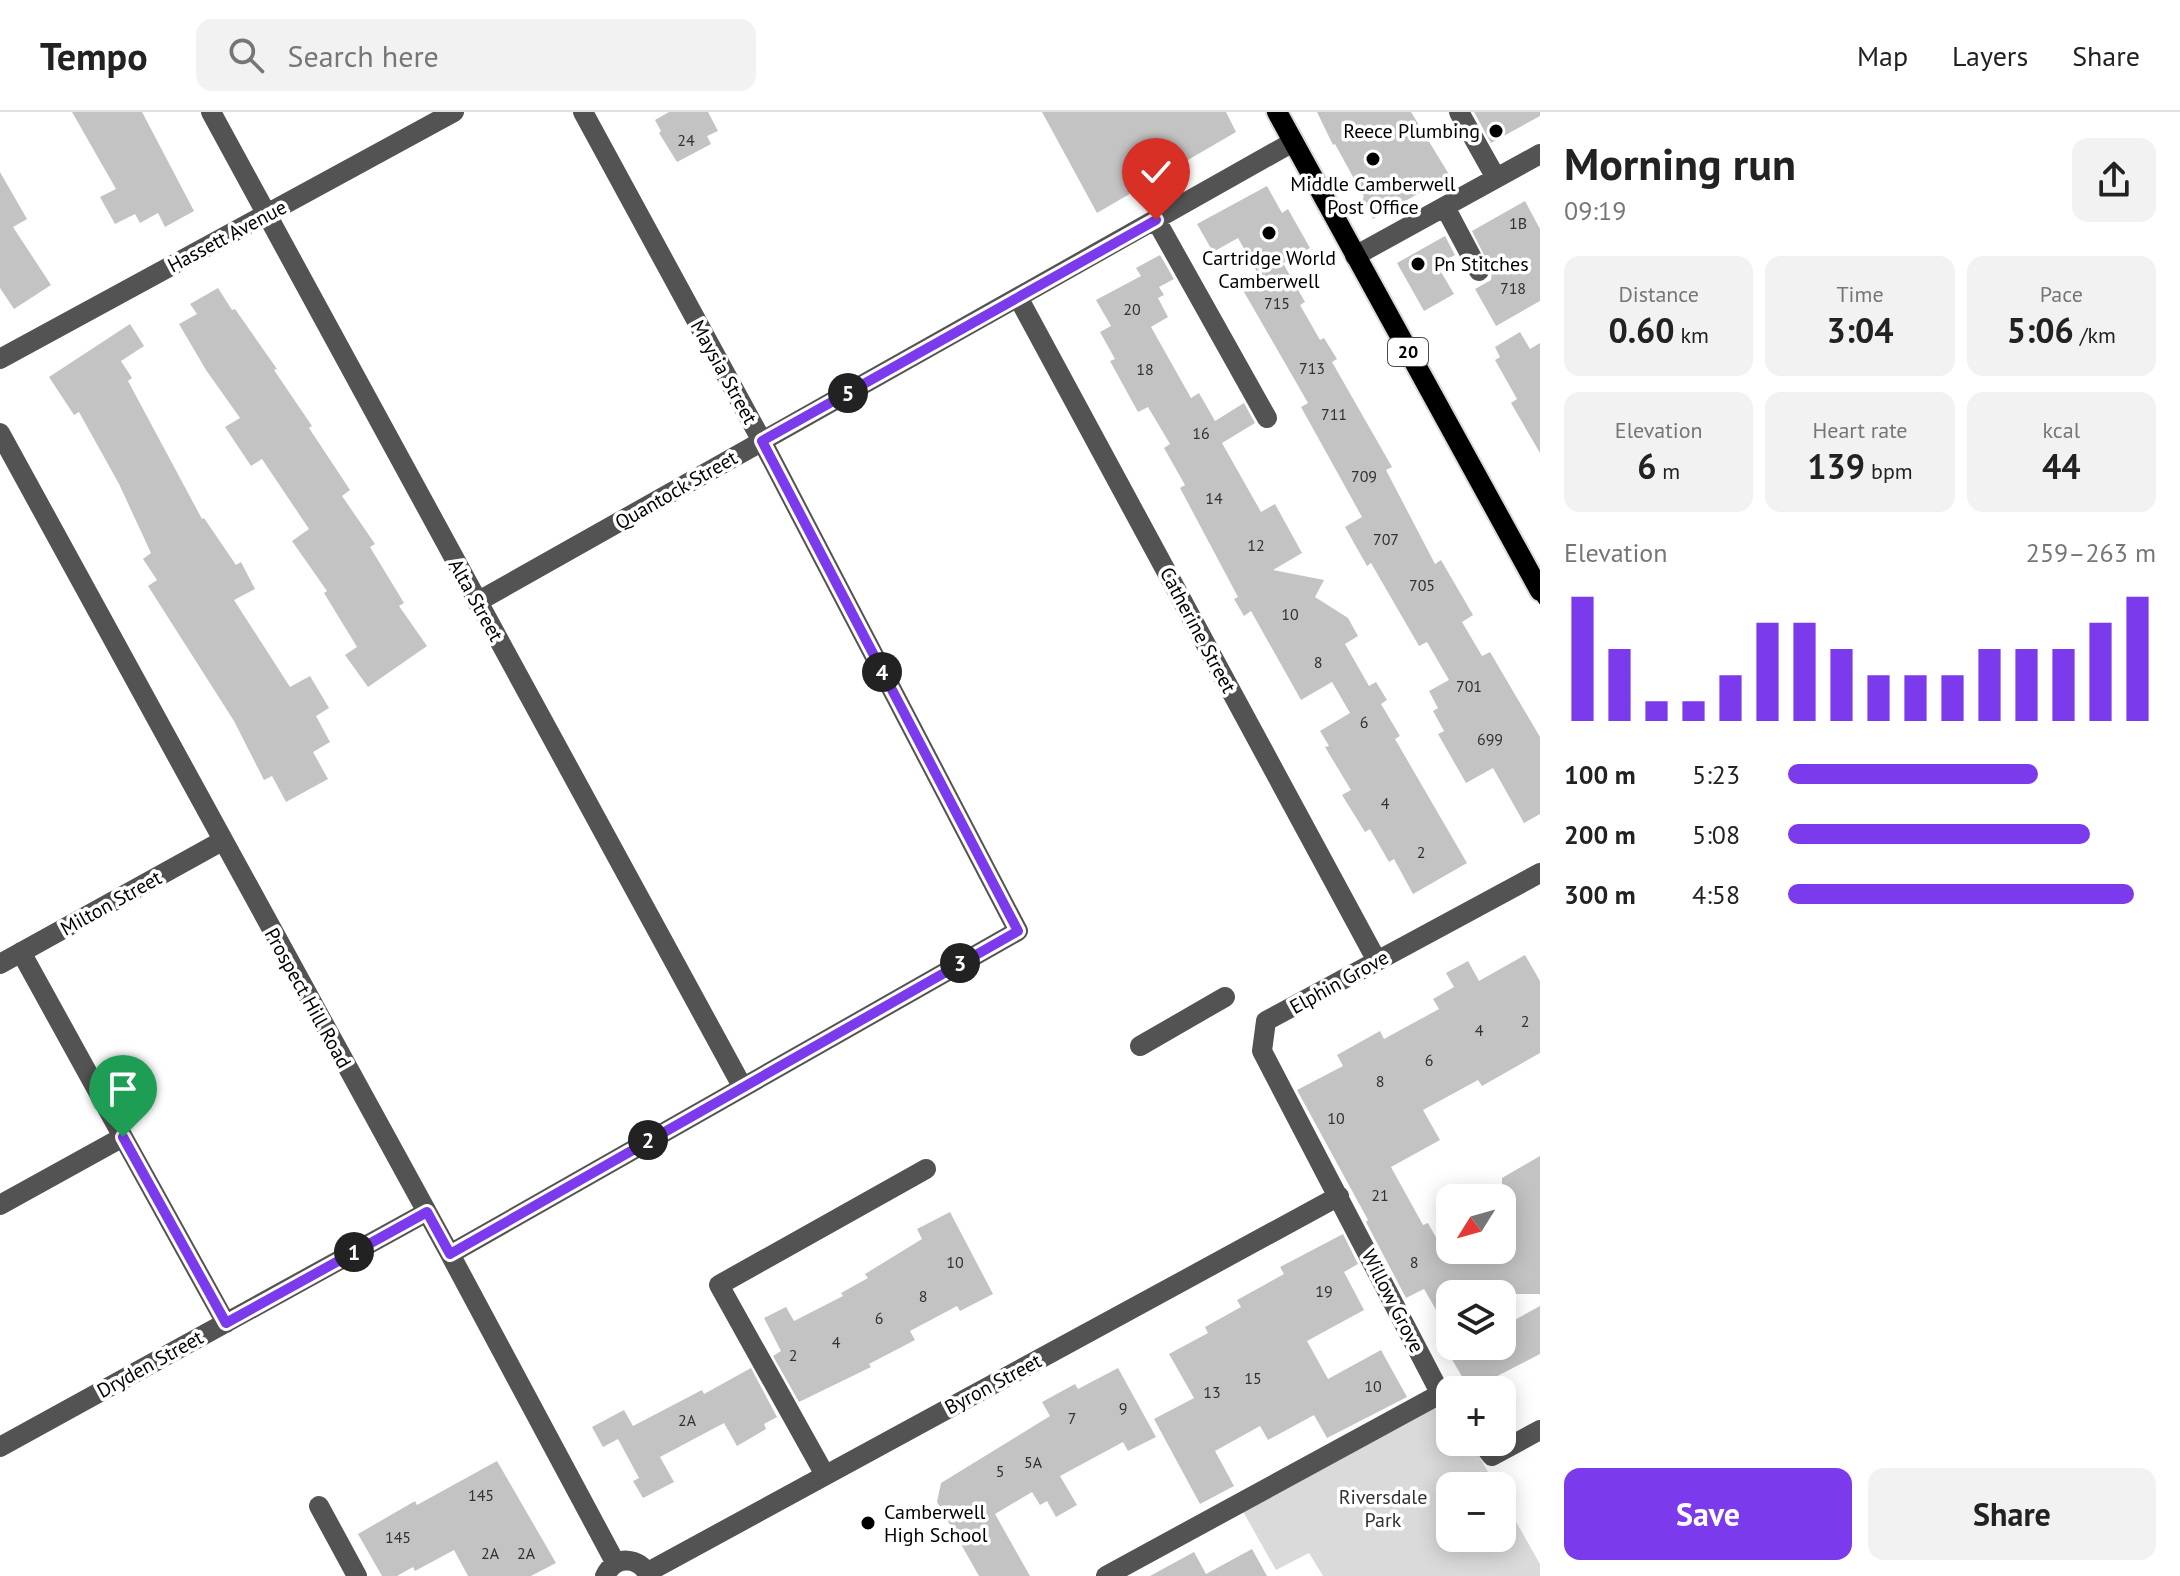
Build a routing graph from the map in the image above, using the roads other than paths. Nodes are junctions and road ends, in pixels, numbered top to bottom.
1 (211, 112) edge
2 (454, 112) edge
3 (583, 112) edge
4 (1277, 112) edge
5 (1459, 112) edge
6 (1293, 142) junction
7 (1540, 154) edge
8 (1496, 178) junction
9 (1445, 207) junction
10 (266, 215) junction
11 (1156, 220) junction
12 (1355, 256) junction
13 (1479, 271) dead end
14 (1019, 299) junction
15 (0, 359) edge
16 (1267, 418) dead end
17 (0, 433) edge
18 (762, 441) junction
19 (19, 468) junction
20 (0, 479) edge
21 (1540, 591) edge
22 (477, 602) junction
23 (222, 841) junction
24 (1540, 873) edge
25 (21, 952) junction
26 (1377, 961) junction
27 (0, 964) edge
28 (1225, 997) dead end
29 (1140, 1046) dead end
30 (742, 1086) junction
31 (123, 1137) junction
32 (926, 1169) dead end
33 (1339, 1196) junction
34 (0, 1205) edge
35 (427, 1212) junction
36 (450, 1254) junction
37 (226, 1323) junction
38 (1436, 1379) edge
39 (1436, 1403) edge
40 (1540, 1430) edge
41 (1516, 1443) edge
42 (0, 1447) edge
43 (825, 1475) junction
44 (319, 1506) dead end
45 (610, 1569) edge
46 (648, 1574) edge
47 (357, 1576) edge
48 (1106, 1576) edge

1 - 10 street, Alta Street
2 - 10 street, Hassett Avenue
3 - 18 street, Maysia Street
4 - 6 main road, 20
5 - 8 street
6 - 11 street, Quantock Street
6 - 12 main road, 20
7 - 8 street
8 - 9 street
9 - 12 street
9 - 13 street
10 - 15 street, Hassett Avenue
10 - 22 street, Alta Street
11 - 14 street, Quantock Street
11 - 16 street
12 - 21 main road, 20
14 - 18 street, Quantock Street
14 - 26 street, Catherine Street
17 - 19 street, Prospect Hill Road
18 - 22 street, Quantock Street
18 - 30 street, Maysia Street
19 - 20 street
19 - 23 street, Prospect Hill Road
22 - 30 street, Alta Street
23 - 25 street, Milton Street
23 - 35 street, Prospect Hill Road
24 - 26 street, Elphin Grove
25 - 27 street, Milton Street
25 - 31 street
26 - 33 street, Elphin Grove
28 - 29 street
30 - 36 street
31 - 34 street
31 - 37 street
32 - 43 street
33 - 38 street, Willow Grove
33 - 43 street, Byron Street
35 - 36 street, Prospect Hill Road
35 - 37 street, Dryden Street
36 - 45 street, Prospect Hill Road
37 - 42 street, Dryden Street
39 - 48 street
40 - 41 street
43 - 46 street, Byron Street
44 - 47 street
45 - 46 street

